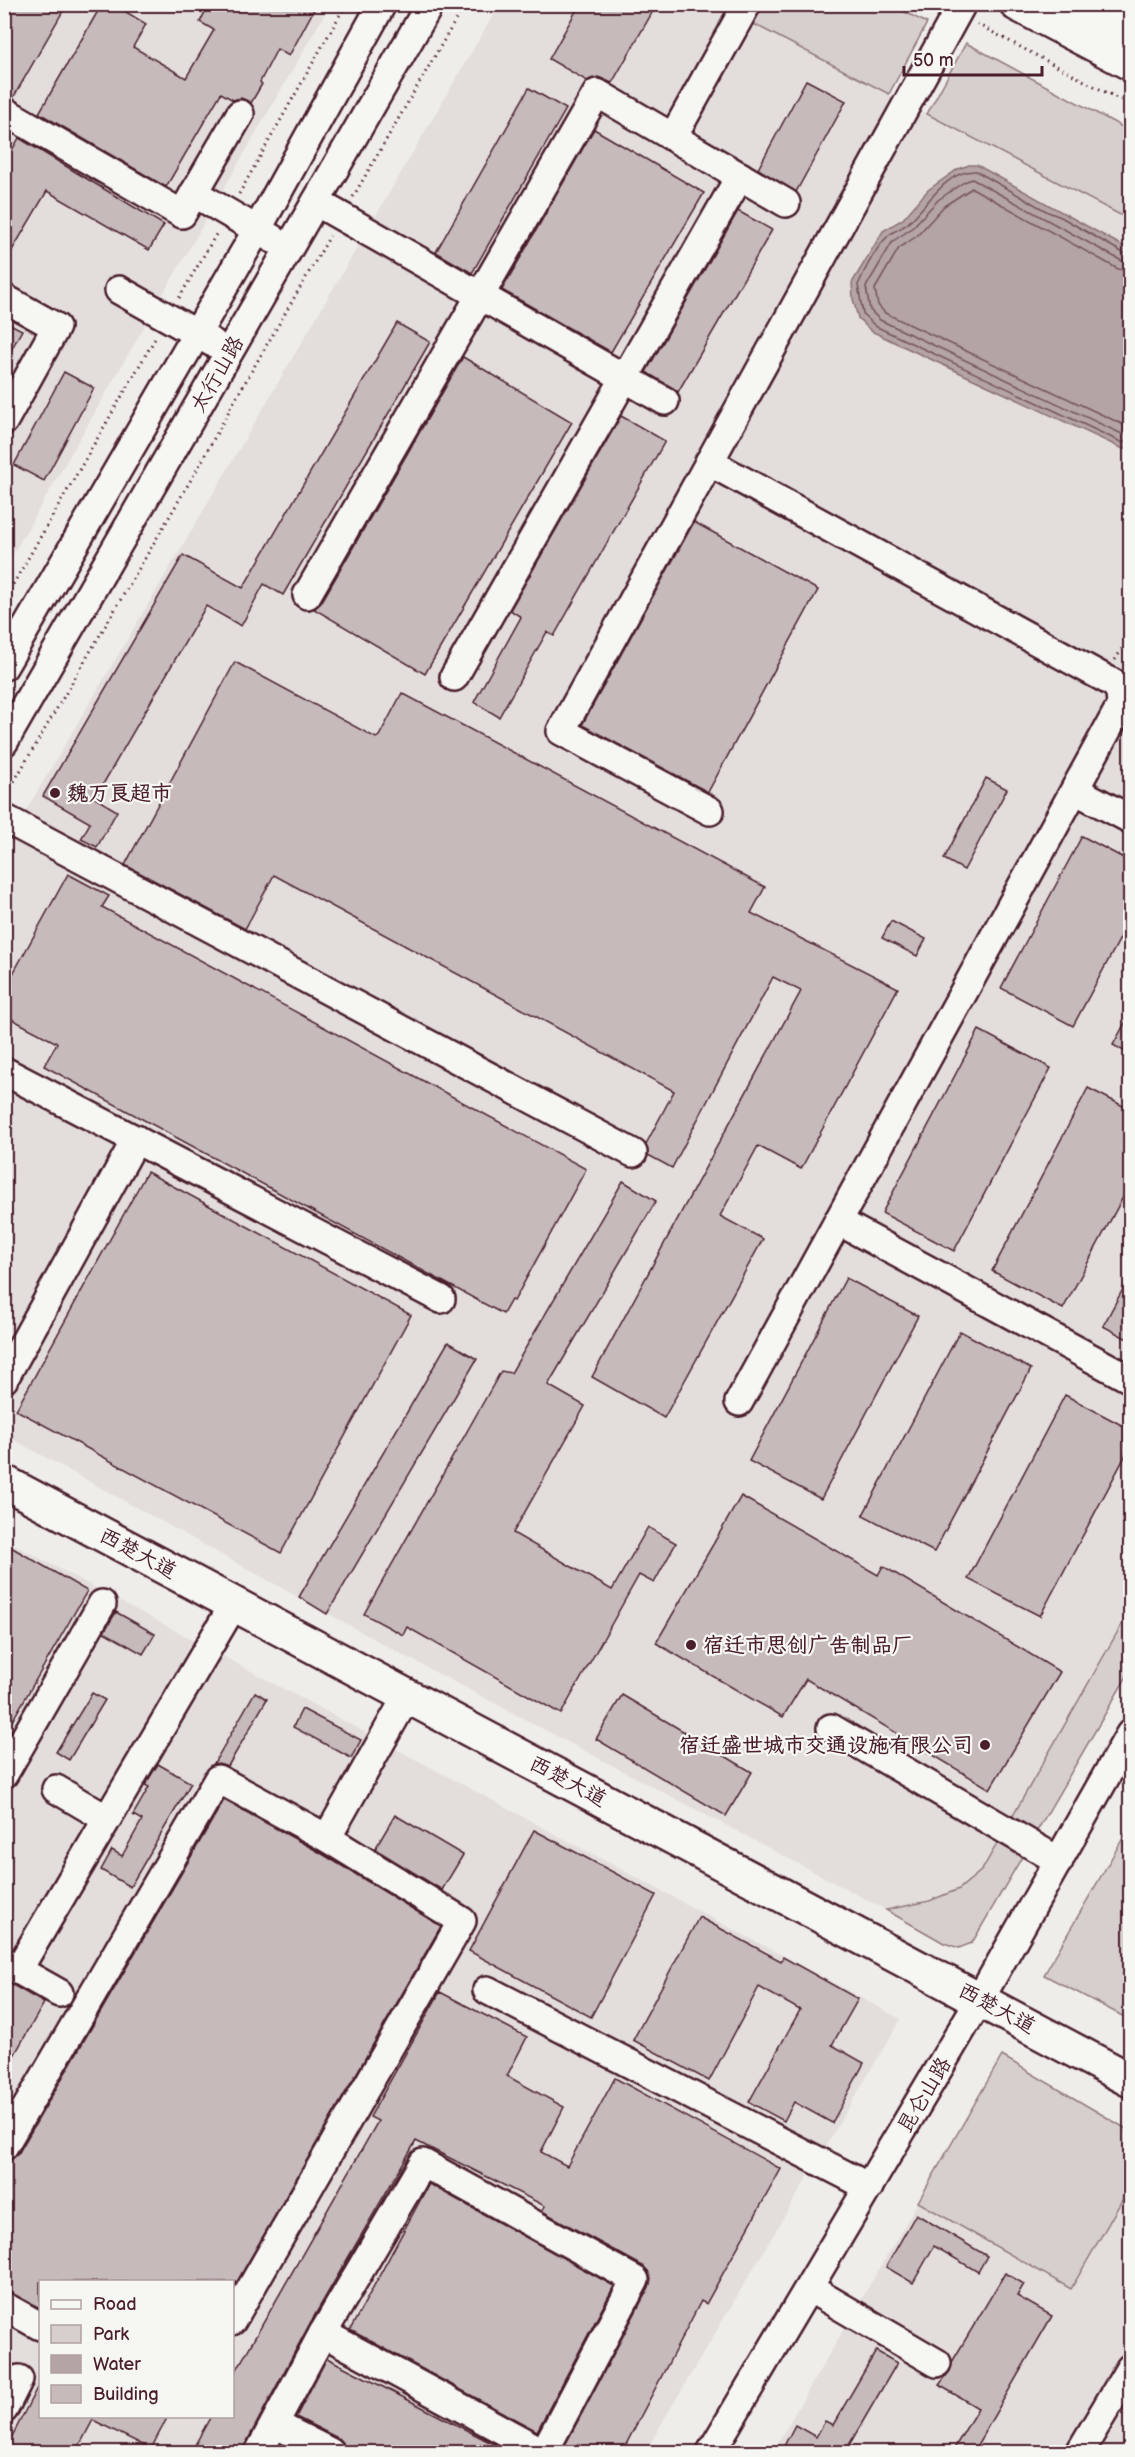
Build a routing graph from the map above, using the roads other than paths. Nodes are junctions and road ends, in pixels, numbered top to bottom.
1 (382, 4) edge
2 (430, 4) edge
3 (747, 4) edge
4 (1017, 4) edge
5 (1084, 4) edge
6 (960, 9) edge
7 (1131, 29) edge
8 (1131, 63) edge
9 (4, 111) edge
10 (240, 114) dead end
11 (673, 137) junction
12 (740, 176) junction
13 (194, 193) junction
14 (316, 202) junction
15 (786, 203) dead end
16 (257, 230) junction
17 (290, 248) junction
18 (119, 290) dead end
19 (480, 295) junction
20 (4, 298) edge
21 (197, 334) junction
22 (229, 353) junction
23 (625, 378) junction
24 (665, 401) dead end
25 (4, 421) edge
26 (709, 462) junction
27 (307, 595) dead end
28 (4, 666) edge
29 (454, 677) dead end
30 (4, 742) edge
31 (1074, 789) junction
32 (710, 812) dead end
33 (4, 818) edge
34 (1131, 819) edge
35 (4, 1071) edge
36 (136, 1139) junction
37 (633, 1153) dead end
38 (838, 1221) junction
39 (441, 1299) dead end
40 (4, 1378) edge
41 (1131, 1379) edge
42 (739, 1402) dead end
43 (4, 1482) edge
44 (102, 1604) dead end
45 (234, 1604) junction
46 (407, 1696) junction
47 (831, 1728) dead end
48 (1130, 1735) edge
49 (4, 1774) edge
50 (56, 1789) dead end
51 (107, 1819) junction
52 (327, 1838) junction
53 (1059, 1861) junction
54 (11, 1966) edge
55 (487, 1990) dead end
56 (59, 1993) dead end
57 (980, 2000) junction
58 (1131, 2080) edge
59 (4, 2146) edge
60 (869, 2187) junction
61 (809, 2289) junction
62 (4, 2306) edge
63 (234, 2318) edge
64 (39, 2325) edge
65 (323, 2333) junction
66 (937, 2363) dead end
67 (1131, 2368) edge
68 (19, 2379) dead end
69 (4, 2409) edge
70 (275, 2424) junction
71 (259, 2452) edge
72 (330, 2452) edge
73 (544, 2452) edge
74 (711, 2452) edge
75 (1080, 2452) edge

1 - 16 street, 太行山路
2 - 14 street, 太行山路
3 - 11 street
4 - 8 main road
5 - 7 main road
6 - 26 street
9 - 13 street
10 - 13 street
11 - 12 street
11 - 19 street
12 - 15 street
12 - 23 street
13 - 16 street
14 - 17 street, 太行山路
14 - 19 street
16 - 17 street
16 - 21 street, 太行山路
17 - 22 street, 太行山路
18 - 21 street
19 - 23 street
19 - 27 street
20 - 25 street
21 - 22 street
21 - 28 street, 太行山路
22 - 30 street, 太行山路
23 - 24 street
23 - 29 street
26 - 31 street
26 - 32 street
31 - 34 street
31 - 38 street
33 - 37 street
35 - 36 street
36 - 39 street
36 - 40 street
38 - 41 street
38 - 42 street
43 - 45 main road, 西楚大道
44 - 49 street
45 - 46 main road, 西楚大道
45 - 51 street
46 - 52 street
46 - 57 main road, 西楚大道
47 - 53 street
48 - 53 street, 昆仑山路
50 - 51 street
51 - 54 street
52 - 59 street
52 - 63 street
53 - 57 street, 昆仑山路
54 - 56 street
55 - 60 street
57 - 58 main road, 西楚大道
57 - 60 street, 昆仑山路
60 - 61 street, 昆仑山路
61 - 66 street
61 - 74 street, 昆仑山路
62 - 64 street
65 - 70 street
65 - 73 street
65 - 73 street
67 - 75 street
68 - 69 street
70 - 71 street
70 - 72 street

